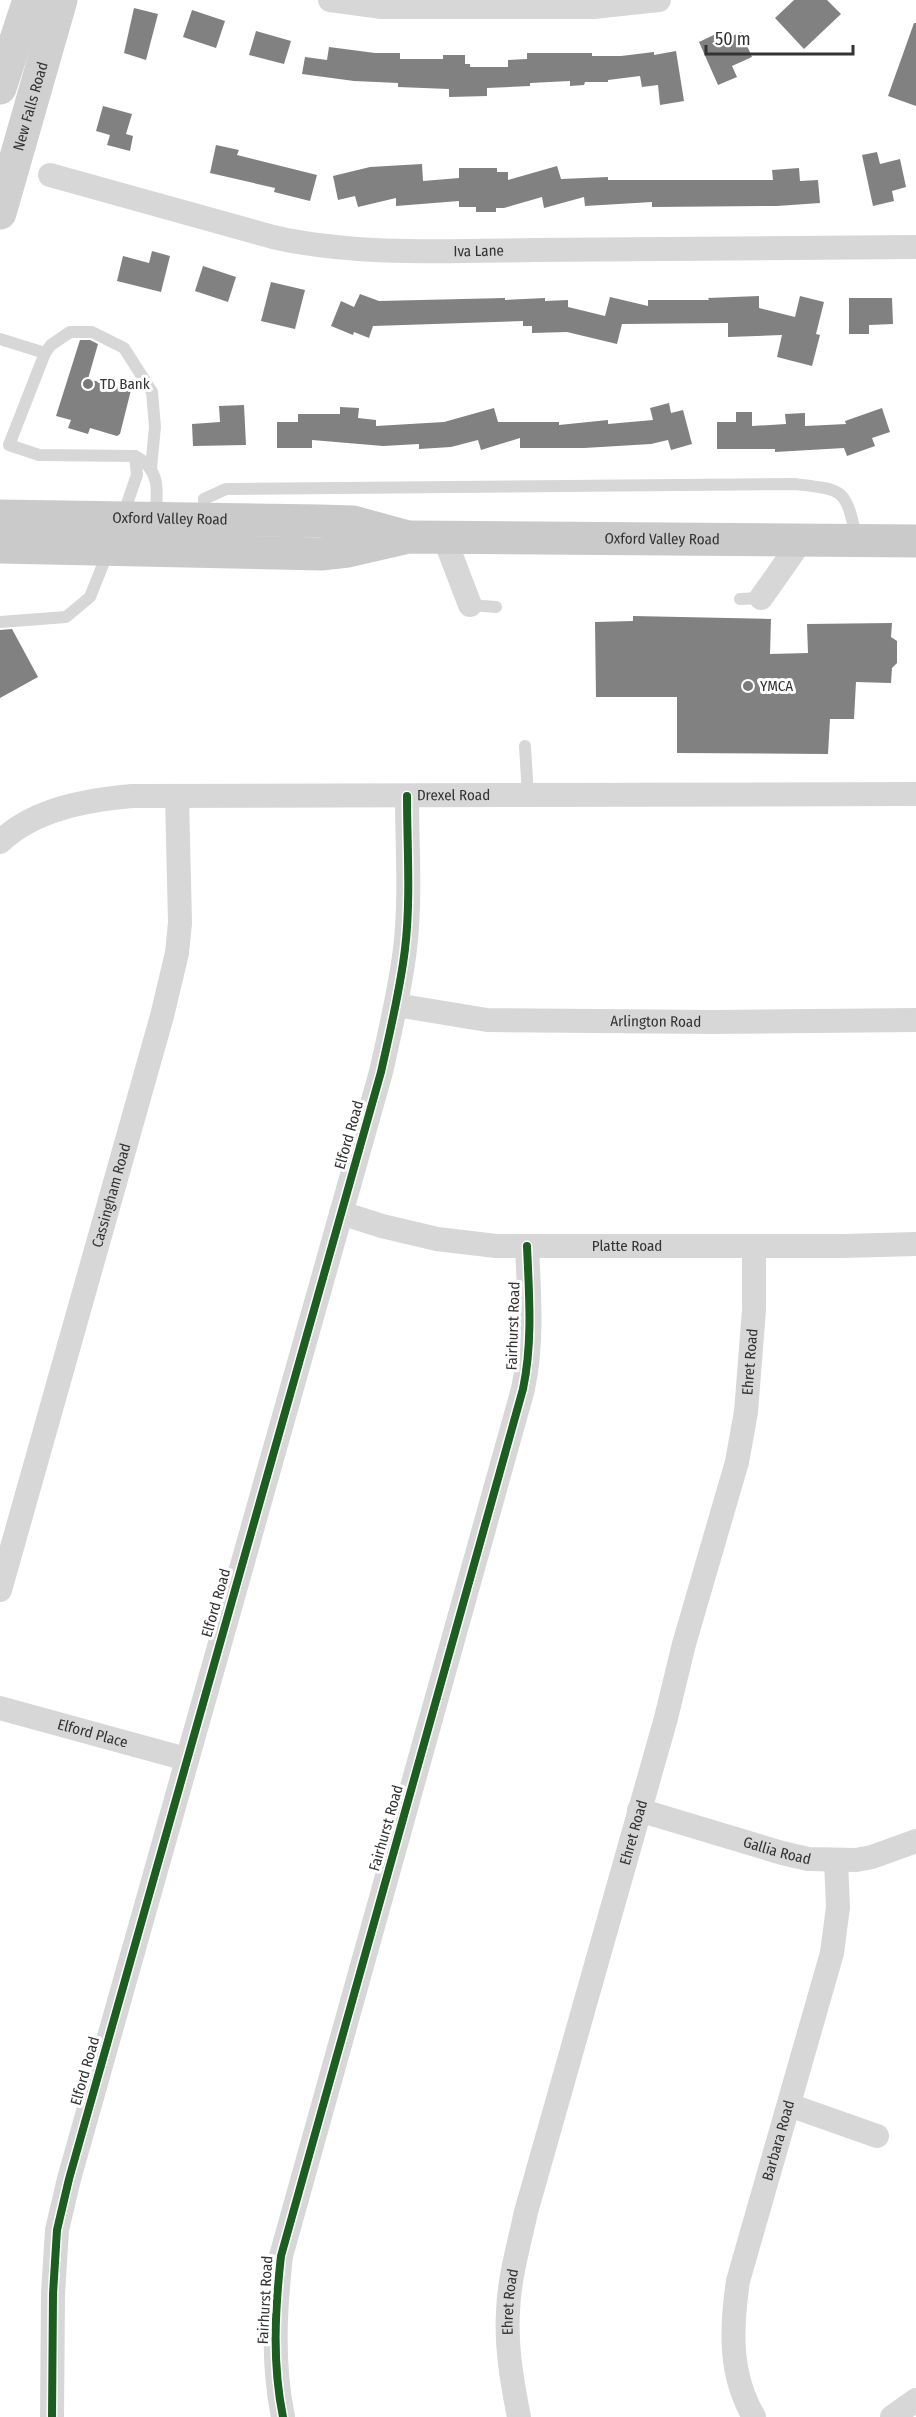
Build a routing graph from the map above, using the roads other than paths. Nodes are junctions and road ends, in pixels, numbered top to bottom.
1 (29, 0) edge
2 (61, 0) edge
3 (330, 0) edge
4 (659, 0) edge
5 (0, 88) edge
6 (50, 174) dead end
7 (0, 213) edge
8 (916, 247) edge
9 (0, 339) edge
10 (45, 353) junction
11 (135, 456) junction
12 (151, 468) junction
13 (0, 516) edge
14 (123, 516) junction
15 (205, 520) junction
16 (155, 525) junction
17 (409, 537) junction
18 (444, 537) junction
19 (801, 541) junction
20 (857, 541) junction
21 (916, 541) edge
22 (97, 543) junction
23 (0, 548) edge
24 (751, 599) dead end
25 (470, 605) joint
26 (496, 607) dead end
27 (0, 622) edge
28 (525, 746) dead end
29 (916, 794) edge
30 (177, 796) junction
31 (406, 796) junction
32 (528, 796) junction
33 (0, 842) edge
34 (396, 1005) junction
35 (916, 1020) edge
36 (341, 1213) junction
37 (916, 1244) edge
38 (527, 1246) junction
39 (754, 1246) junction
40 (0, 1590) edge
41 (0, 1708) edge
42 (186, 1759) junction
43 (639, 1810) junction
44 (916, 1841) edge
45 (836, 1861) junction
46 (789, 2105) junction
47 (877, 2136) dead end
48 (916, 2400) edge
49 (52, 2417) edge
50 (283, 2417) edge
51 (519, 2417) edge
52 (754, 2417) edge
53 (892, 2417) edge

1 - 5 main road
2 - 7 main road, New Falls Road
3 - 4 street
6 - 8 street, Iva Lane
9 - 10 lane
10 - 11 lane
10 - 12 lane
11 - 12 lane
11 - 14 lane
12 - 16 lane
13 - 14 main road, Oxford Valley Road
14 - 16 main road, Oxford Valley Road
15 - 16 main road, Oxford Valley Road
15 - 17 main road, Oxford Valley Road
15 - 20 lane
17 - 18 main road, Oxford Valley Road
17 - 22 main road, Oxford Valley Road
18 - 19 main road, Oxford Valley Road
18 - 25 street
19 - 20 main road, Oxford Valley Road
19 - 24 street
20 - 21 main road, Oxford Valley Road
22 - 23 main road, Oxford Valley Road
22 - 27 lane
25 - 26 lane
28 - 32 lane
29 - 32 street, Drexel Road
30 - 31 street, Drexel Road
30 - 33 street, Drexel Road
30 - 40 street, Cassingham Road
31 - 32 street, Drexel Road
31 - 34 street, Elford Road
34 - 35 street, Arlington Road
34 - 36 street, Elford Road
36 - 38 street, Platte Road
36 - 42 street, Elford Road
37 - 39 street, Platte Road
38 - 39 street, Platte Road
38 - 50 street, Fairhurst Road
39 - 43 street, Ehret Road
41 - 42 street, Elford Place
42 - 49 street, Elford Road
43 - 45 street, Gallia Road
43 - 51 street, Ehret Road
44 - 45 street, Gallia Road
45 - 46 street, Barbara Road
46 - 47 street
46 - 52 street, Barbara Road
48 - 53 street

